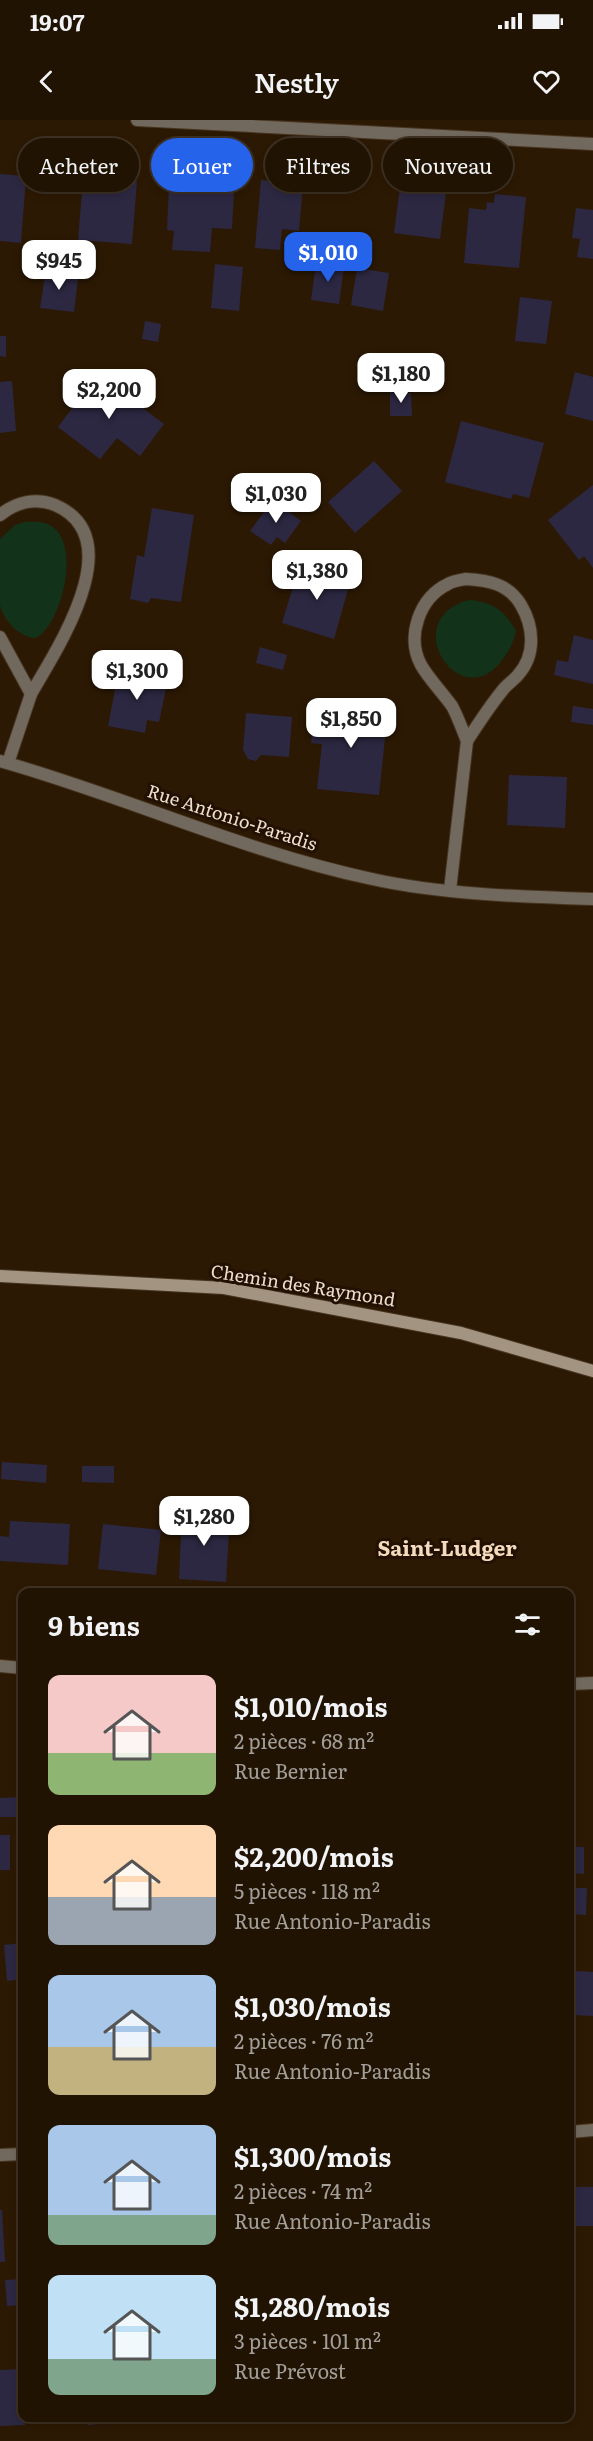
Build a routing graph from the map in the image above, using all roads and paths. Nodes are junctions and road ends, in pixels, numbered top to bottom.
1 (137, 120) edge
2 (593, 144) edge
3 (0, 515) edge
4 (0, 637) edge
5 (31, 694) junction
6 (467, 741) junction
7 (4, 762) edge
8 (450, 890) junction
9 (593, 899) edge
10 (0, 1276) edge
11 (593, 1371) edge
12 (0, 1666) edge
13 (18, 1668) edge
14 (593, 1683) edge
15 (574, 1684) edge
16 (593, 2130) edge
17 (574, 2132) edge
18 (18, 2154) edge
19 (0, 2155) edge

1 - 2 street
3 - 5 street, Rue Antonio-Paradis
4 - 5 street
5 - 7 street, Rue Antonio-Paradis
6 - 6 street
6 - 8 street
7 - 8 street, Rue Antonio-Paradis
8 - 9 street, Rue Antonio-Paradis
10 - 11 street, Chemin des Raymond
12 - 13 street
14 - 15 street
16 - 17 street
18 - 19 street

